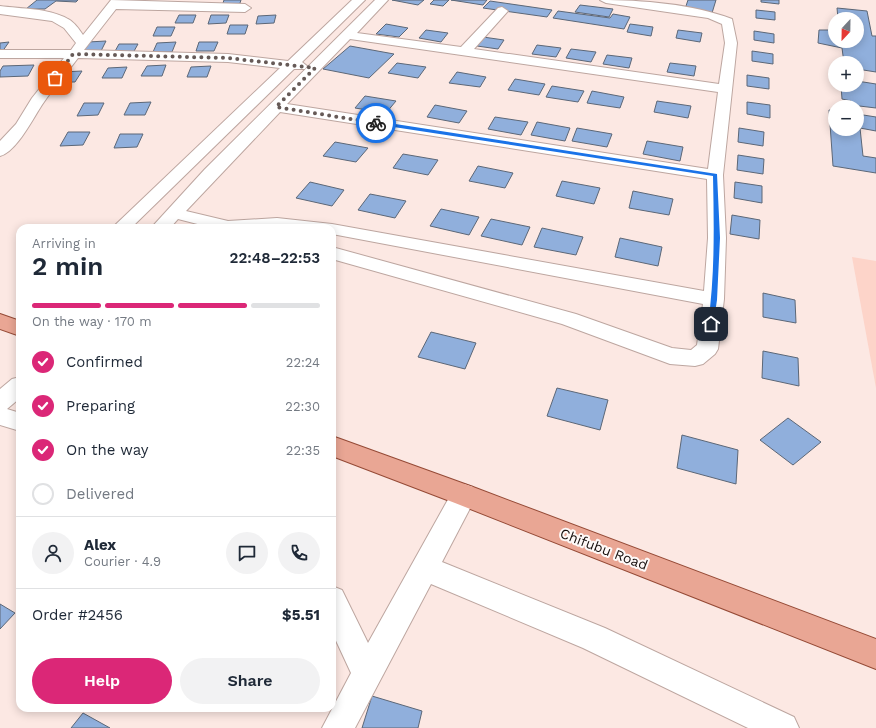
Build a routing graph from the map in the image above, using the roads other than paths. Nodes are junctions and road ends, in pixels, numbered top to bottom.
1 (382, 0) edge
2 (605, 0) edge
3 (115, 2) edge
4 (355, 4) edge
5 (245, 8) dead end
6 (0, 10) edge
7 (371, 11) junction
8 (502, 12) dead end
9 (347, 35) junction
10 (82, 42) junction
11 (464, 52) junction
12 (0, 54) edge
13 (73, 54) junction
14 (290, 65) junction
15 (315, 68) junction
16 (724, 89) junction
17 (276, 107) junction
18 (211, 142) junction
19 (238, 146) junction
20 (0, 151) edge
21 (715, 175) junction
22 (174, 213) junction
23 (125, 224) edge
24 (164, 224) edge
25 (220, 224) edge
26 (251, 224) edge
27 (298, 224) edge
28 (336, 230) edge
29 (336, 254) edge
30 (714, 300) junction
31 (16, 388) edge
32 (0, 402) edge
33 (0, 416) edge
34 (16, 421) edge
35 (336, 447) edge
36 (464, 495) junction
37 (424, 568) junction
38 (336, 608) edge
39 (876, 654) edge
40 (367, 674) junction
41 (338, 728) edge
42 (783, 728) edge

1 - 7 street
2 - 16 street
3 - 5 street
3 - 10 street
4 - 7 street
4 - 14 street
6 - 10 street
7 - 9 street
8 - 11 street
9 - 11 street
9 - 15 street
10 - 13 street
11 - 16 street
12 - 13 street
13 - 14 street
13 - 20 street
14 - 15 street
14 - 18 street
15 - 17 street
16 - 21 street
17 - 19 street
17 - 21 street
18 - 19 street
18 - 23 street
19 - 22 street
21 - 30 street
22 - 24 street
22 - 25 street
26 - 27 street
28 - 30 street
29 - 30 street
31 - 32 street
33 - 34 street
35 - 36 main road, Chifubu Road
36 - 37 street
36 - 39 main road, Chifubu Road
37 - 40 street
37 - 42 street
38 - 40 street
40 - 41 street

